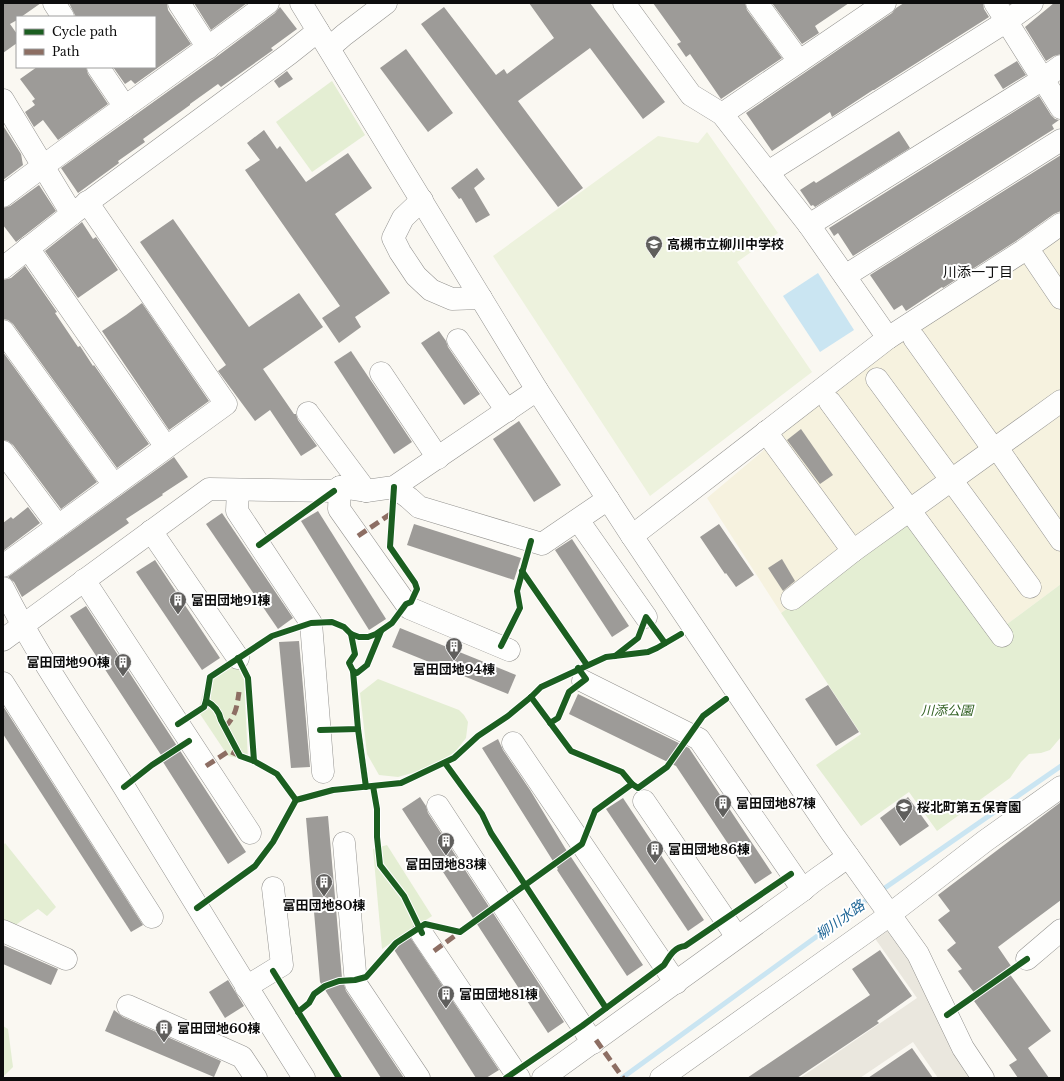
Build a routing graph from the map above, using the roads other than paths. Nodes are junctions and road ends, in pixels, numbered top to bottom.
1 (54, 3) edge
2 (179, 3) edge
3 (268, 3) edge
4 (301, 3) edge
5 (386, 3) edge
6 (624, 3) edge
7 (757, 3) edge
8 (885, 3) edge
9 (1032, 3) edge
10 (858, 10) edge
11 (1001, 12) edge
12 (62, 16) edge
13 (324, 39) junction
14 (208, 48) junction
15 (800, 61) junction
16 (1061, 66) edge
17 (99, 68) edge
18 (1043, 79) junction
19 (3, 100) edge
20 (125, 107) junction
21 (1061, 108) edge
22 (722, 114) junction
23 (1061, 140) edge
24 (43, 166) junction
25 (768, 172) junction
26 (3, 196) edge
27 (422, 200) junction
28 (79, 208) junction
29 (1061, 224) edge
30 (809, 225) junction
31 (28, 248) junction
32 (1034, 258) dead end
33 (3, 268) edge
34 (845, 276) junction
35 (481, 298) junction
36 (1061, 298) edge
37 (3, 331) edge
38 (888, 338) junction
39 (914, 338) dead end
40 (458, 340) dead end
41 (381, 373) dead end
42 (877, 379) dead end
43 (537, 390) junction
44 (1061, 401) edge
45 (830, 402) dead end
46 (507, 411) junction
47 (308, 413) dead end
48 (766, 432) junction
49 (166, 447) junction
50 (995, 448) junction
51 (3, 452) edge
52 (438, 458) junction
53 (952, 480) junction
54 (114, 485) junction
55 (394, 487) junction
56 (340, 488) junction
57 (238, 490) junction
58 (366, 491) junction
59 (608, 499) junction
60 (910, 510) junction
61 (578, 520) junction
62 (58, 526) junction
63 (151, 531) junction
64 (632, 536) junction
65 (1061, 540) edge
66 (853, 551) junction
67 (3, 566) edge
68 (84, 580) junction
69 (1030, 587) dead end
70 (3, 588) edge
71 (792, 599) dead end
72 (646, 617) dead end
73 (22, 625) junction
74 (1002, 636) dead end
75 (3, 640) edge
76 (509, 650) dead end
77 (238, 658) dead end
78 (583, 681) dead end
79 (3, 682) edge
80 (513, 743) dead end
81 (323, 772) dead end
82 (1061, 786) edge
83 (644, 801) dead end
84 (438, 806) dead end
85 (250, 833) dead end
86 (344, 843) dead end
87 (848, 856) junction
88 (273, 888) dead end
89 (803, 890) junction
90 (888, 912) junction
91 (152, 917) dead end
92 (1061, 930) edge
93 (3, 931) edge
94 (422, 934) dead end
95 (737, 937) junction
96 (66, 959) dead end
97 (1027, 959) dead end
98 (676, 983) junction
99 (246, 987) junction
100 (128, 1006) dead end
101 (593, 1043) junction
102 (256, 1078) edge
103 (304, 1078) edge
104 (419, 1078) edge
105 (519, 1078) edge
106 (543, 1078) edge
107 (660, 1078) edge
108 (983, 1078) edge

1 - 12 street
2 - 14 street
3 - 14 street
4 - 13 street
5 - 13 street
6 - 22 street
7 - 15 street
8 - 10 street
9 - 11 street
10 - 15 street
11 - 18 street
11 - 25 street
13 - 27 street
13 - 28 street
14 - 20 street
15 - 22 street
16 - 18 street
17 - 20 street
18 - 21 street
18 - 30 street
19 - 24 street
20 - 24 street
22 - 25 street
23 - 34 street
24 - 26 street
24 - 28 street
25 - 30 street
27 - 35 street
27 - 35 street
28 - 31 street
28 - 49 street
29 - 38 street
30 - 34 street
31 - 33 street
31 - 49 street
32 - 36 street
34 - 38 street
35 - 43 street
37 - 54 street
38 - 48 street
39 - 50 street
40 - 46 street
41 - 52 street
42 - 53 street
43 - 46 street
43 - 59 street
44 - 50 street
45 - 60 street
46 - 52 street
47 - 58 street
48 - 64 street
48 - 66 street
49 - 54 street
50 - 53 street
50 - 65 street
51 - 62 street
52 - 55 street
53 - 60 street
53 - 69 street
54 - 62 street
55 - 58 street
55 - 61 street
56 - 57 street
56 - 58 street
56 - 76 street
57 - 63 street
57 - 81 street
59 - 61 street
59 - 64 street
60 - 66 street
60 - 74 street
61 - 72 street
62 - 67 street
63 - 68 street
63 - 77 street
64 - 87 street
66 - 71 street
68 - 73 street
68 - 85 street
70 - 73 street
73 - 75 street
73 - 99 street
78 - 89 street
79 - 91 street
80 - 98 street
82 - 90 street
83 - 95 street
84 - 101 street
86 - 104 street
87 - 89 street
87 - 90 street
88 - 99 street
89 - 95 street
90 - 107 street
90 - 108 street
92 - 97 street
93 - 96 street
94 - 105 street
95 - 98 street
98 - 101 street
99 - 103 street
100 - 102 street
101 - 106 street

